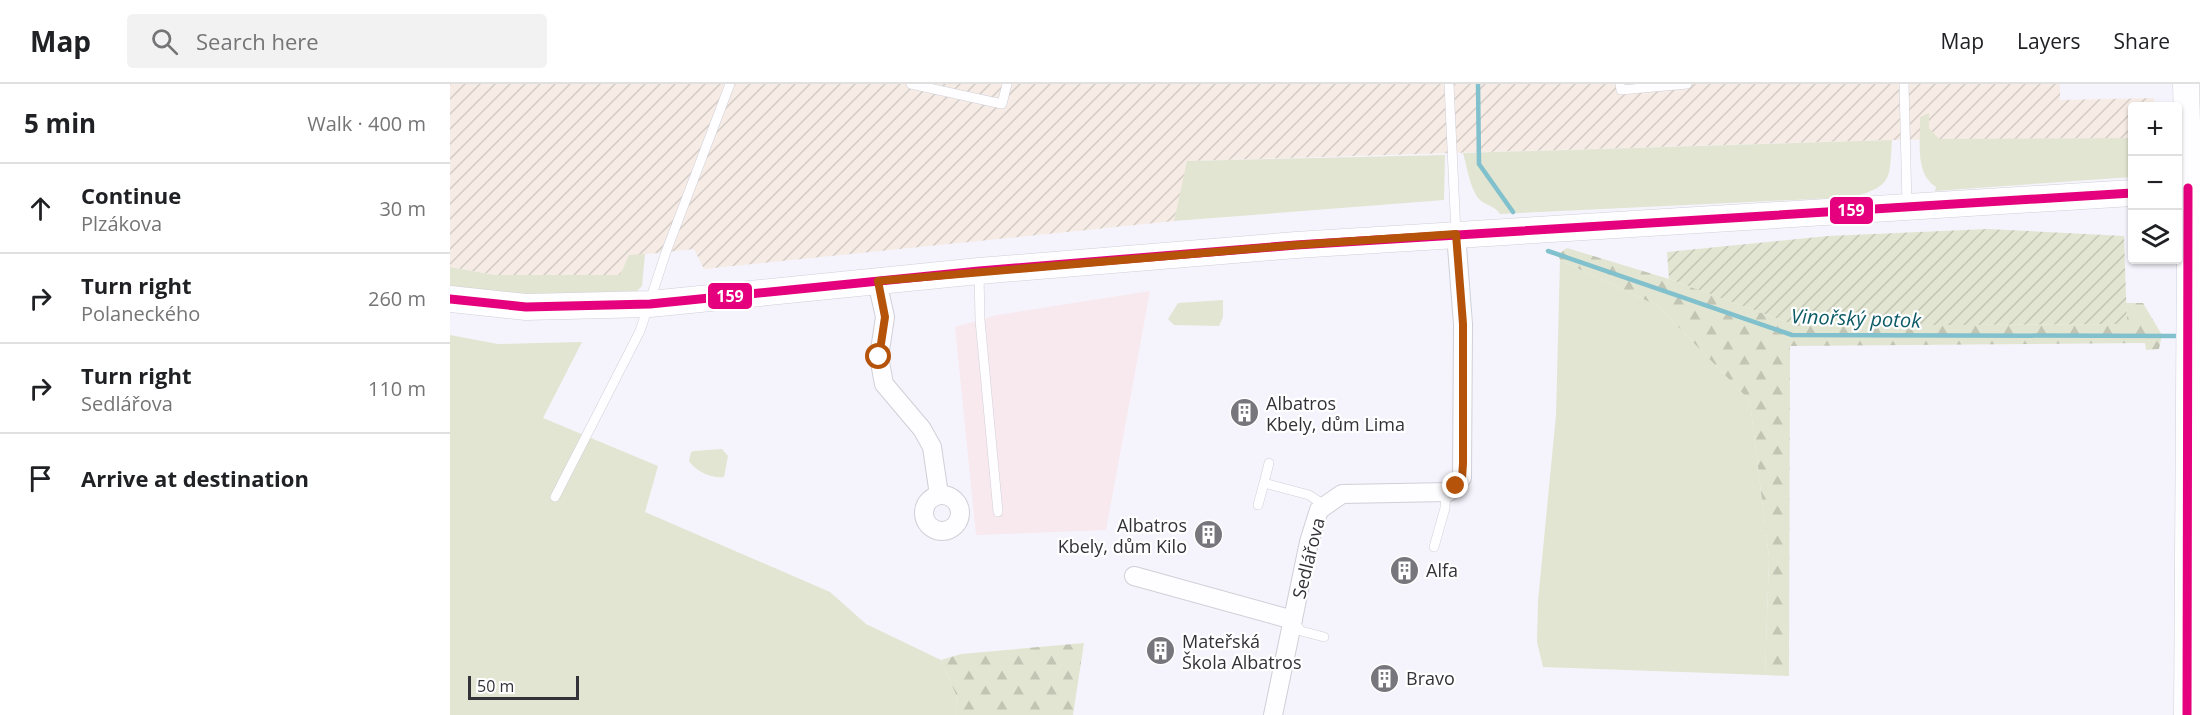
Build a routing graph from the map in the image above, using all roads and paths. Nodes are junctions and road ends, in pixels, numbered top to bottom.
1 (730, 84) edge
2 (911, 84) edge
3 (1007, 84) edge
4 (1449, 84) edge
5 (1620, 84) edge
6 (1904, 84) edge
7 (2186, 84) edge
8 (1690, 85) edge
9 (2188, 179) edge
10 (2128, 193) edge
11 (1907, 205) junction
12 (1456, 234) junction
13 (979, 271) junction
14 (878, 281) junction
15 (450, 299) edge
16 (650, 304) junction
17 (1269, 463) dead end
18 (1264, 483) junction
19 (1446, 492) junction
20 (939, 495) dead end
21 (555, 497) dead end
22 (1258, 505) dead end
23 (1324, 505) junction
24 (998, 512) dead end
25 (1434, 547) dead end
26 (1134, 576) dead end
27 (1293, 620) junction
28 (1324, 638) dead end
29 (1273, 715) edge
30 (2187, 715) edge

1 - 16 lane
2 - 3 lane
4 - 12 lane
5 - 8 lane
6 - 11 lane
7 - 9 street
9 - 30 street
10 - 11 street
11 - 12 street
12 - 13 street
12 - 19 street
13 - 14 street
13 - 24 lane
14 - 16 street
14 - 20 street
15 - 16 street
16 - 21 lane
17 - 18 lane
18 - 22 lane
18 - 23 lane
19 - 23 street, Sedlářova
19 - 25 lane
23 - 27 street, Sedlářova
26 - 27 street
27 - 28 lane
27 - 29 street, Sedlářova

